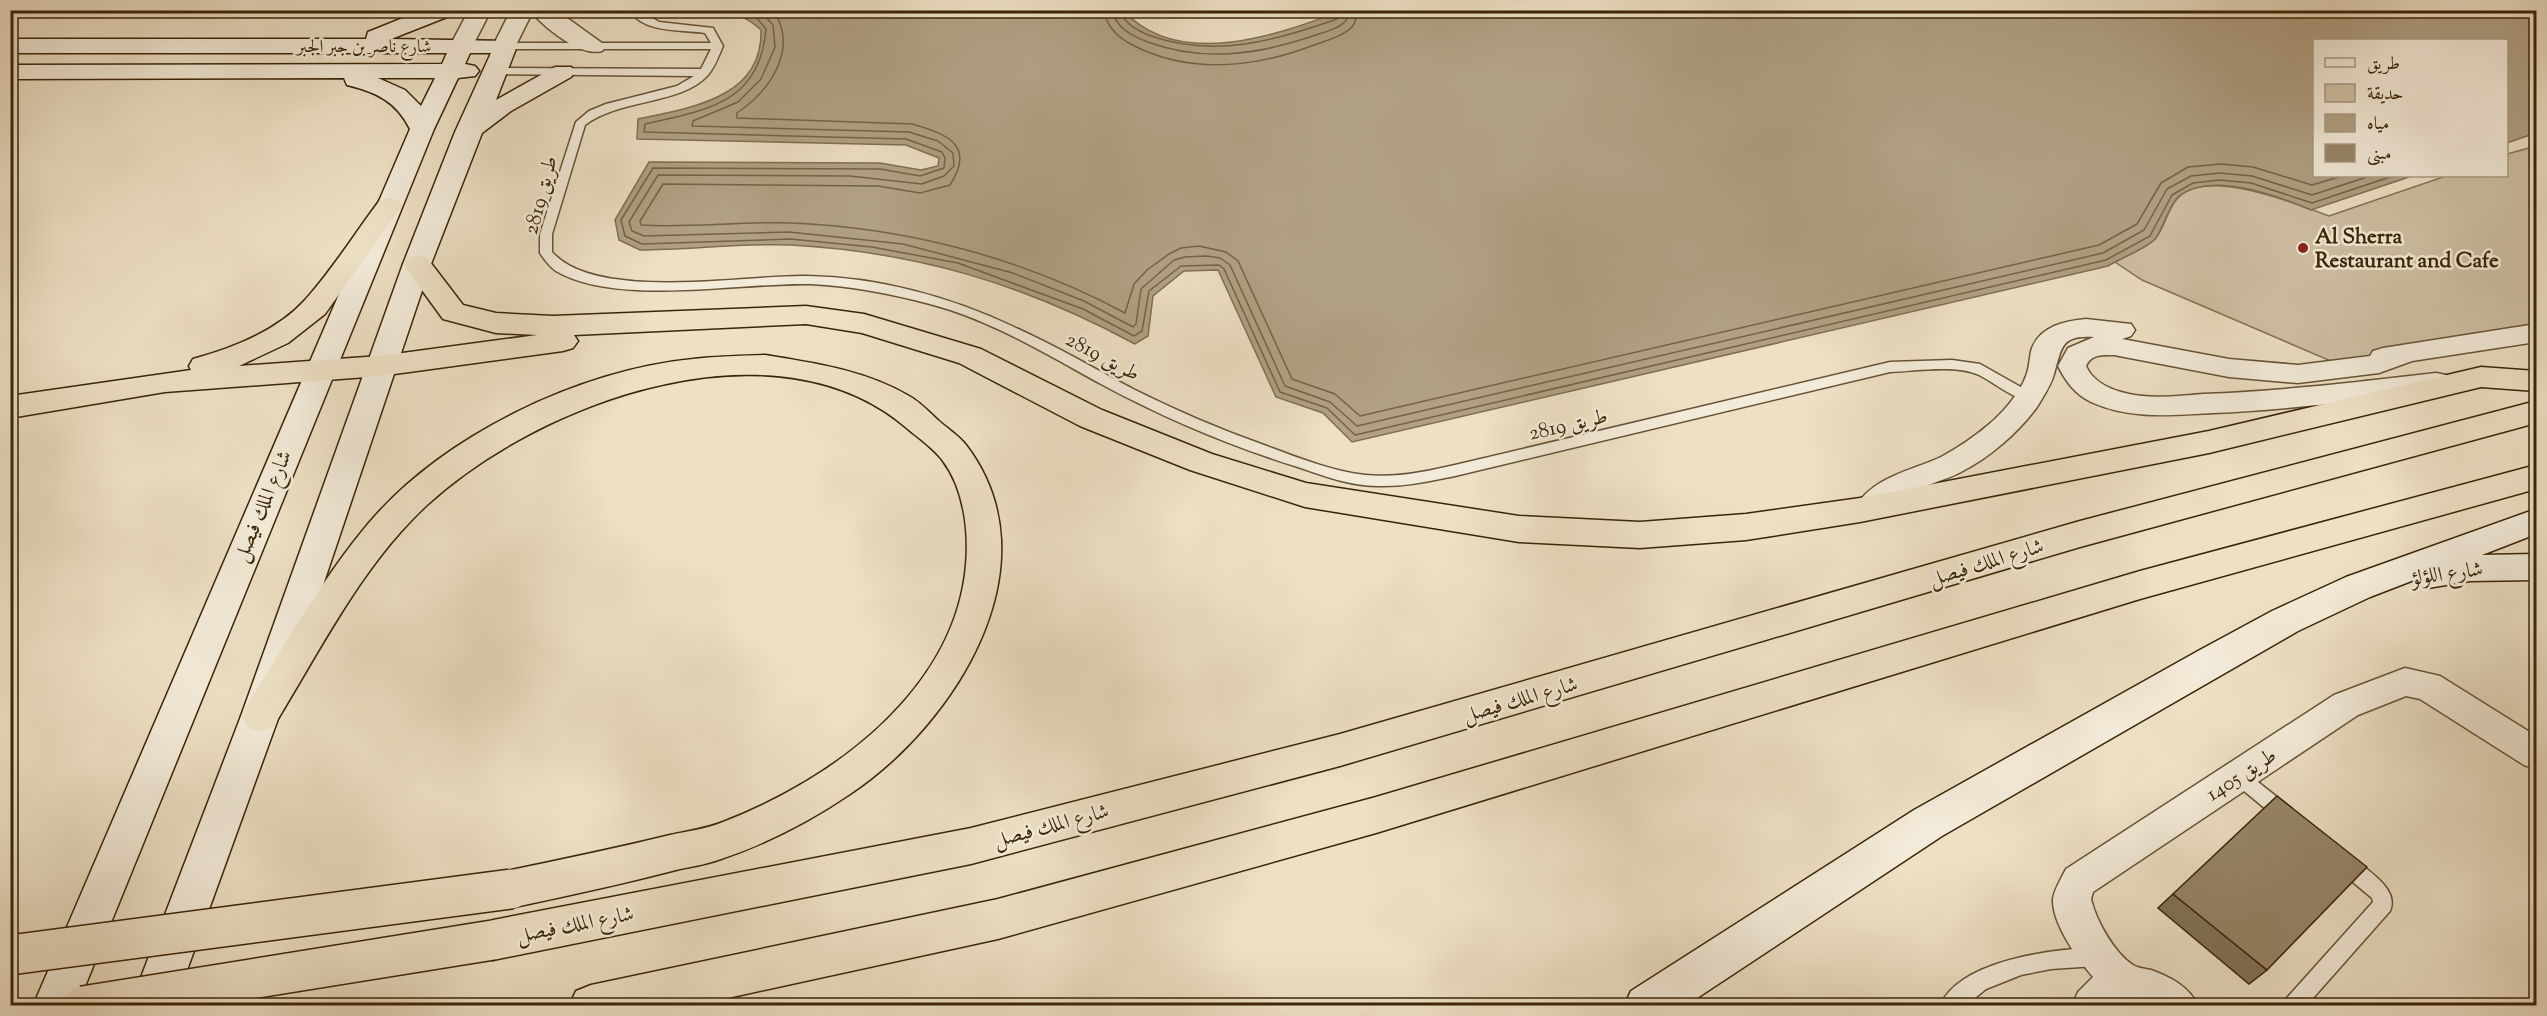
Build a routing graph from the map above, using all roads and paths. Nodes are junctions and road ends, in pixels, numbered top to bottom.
1 (444, 10) edge
2 (480, 10) edge
3 (522, 10) edge
4 (541, 10) edge
5 (633, 10) edge
6 (10, 46) edge
7 (345, 46) junction
8 (462, 46) junction
9 (505, 46) junction
10 (594, 46) junction
11 (718, 46) junction
12 (312, 70) junction
13 (449, 71) junction
14 (493, 71) junction
15 (10, 72) edge
16 (563, 72) junction
17 (704, 73) junction
18 (422, 129) junction
19 (468, 132) junction
20 (389, 206) junction
21 (417, 264) junction
22 (734, 319) junction
23 (2536, 333) edge
24 (2403, 356) junction
25 (380, 366) junction
26 (319, 370) junction
27 (2481, 377) junction
28 (2536, 381) edge
29 (69, 395) junction
30 (2028, 397) junction
31 (10, 406) edge
32 (2536, 412) edge
33 (2536, 477) edge
34 (1870, 507) junction
35 (2536, 521) edge
36 (2536, 567) edge
37 (2358, 587) junction
38 (260, 716) junction
39 (2536, 754) edge
40 (2238, 776) junction
41 (2300, 826) edge
42 (2327, 848) edge
43 (10, 955) edge
44 (2100, 957) junction
45 (2164, 997) edge
46 (55, 1005) edge
47 (83, 1005) edge
48 (152, 1005) edge
49 (591, 1005) edge
50 (1646, 1005) edge
51 (1950, 1005) edge
52 (2092, 1005) edge
53 (2293, 1005) edge

1 - 7 main road
2 - 8 main road, شارع الملك فيصل
3 - 9 main road
4 - 10 main road
5 - 11 lane
6 - 7 main road, شارع ناصر بن جبر الجبر
7 - 8 main road, شارع ناصر بن جبر الجبر
8 - 9 main road, شارع ناصر بن جبر الجبر
8 - 13 main road, شارع الملك فيصل
9 - 10 lane, شارع ناصر بن جبر الجبر
9 - 14 main road
10 - 11 lane, شارع ناصر بن جبر الجبر
11 - 17 lane
12 - 13 main road, شارع ناصر بن جبر الجبر
12 - 15 main road, شارع ناصر بن جبر الجبر
12 - 18 main road
13 - 14 main road, شارع ناصر بن جبر الجبر
13 - 18 main road, شارع الملك فيصل
14 - 16 lane, شارع ناصر بن جبر الجبر
14 - 19 main road
16 - 17 lane, شارع ناصر بن جبر الجبر
16 - 19 main road
17 - 30 lane, طريق 2819
18 - 20 main road, شارع الملك فيصل
19 - 21 main road
20 - 26 main road, شارع الملك فيصل
20 - 29 highway
21 - 22 highway
21 - 25 main road
22 - 25 highway
22 - 34 highway
23 - 24 street
24 - 27 street
24 - 30 street
25 - 26 highway
25 - 38 main road
26 - 29 highway
26 - 46 main road, شارع الملك فيصل
27 - 28 highway
27 - 34 highway
29 - 31 highway
30 - 34 street
32 - 47 highway, شارع الملك فيصل, bridge
33 - 49 highway
35 - 37 main road
36 - 37 main road, شارع اللؤلؤ
37 - 50 main road
38 - 43 highway, bridge
38 - 48 main road
39 - 40 street, طريق 1405
40 - 41 lane
40 - 44 street, طريق 1405
42 - 53 lane
44 - 45 street, طريق 1405
44 - 51 lane
45 - 52 street, طريق 1405

